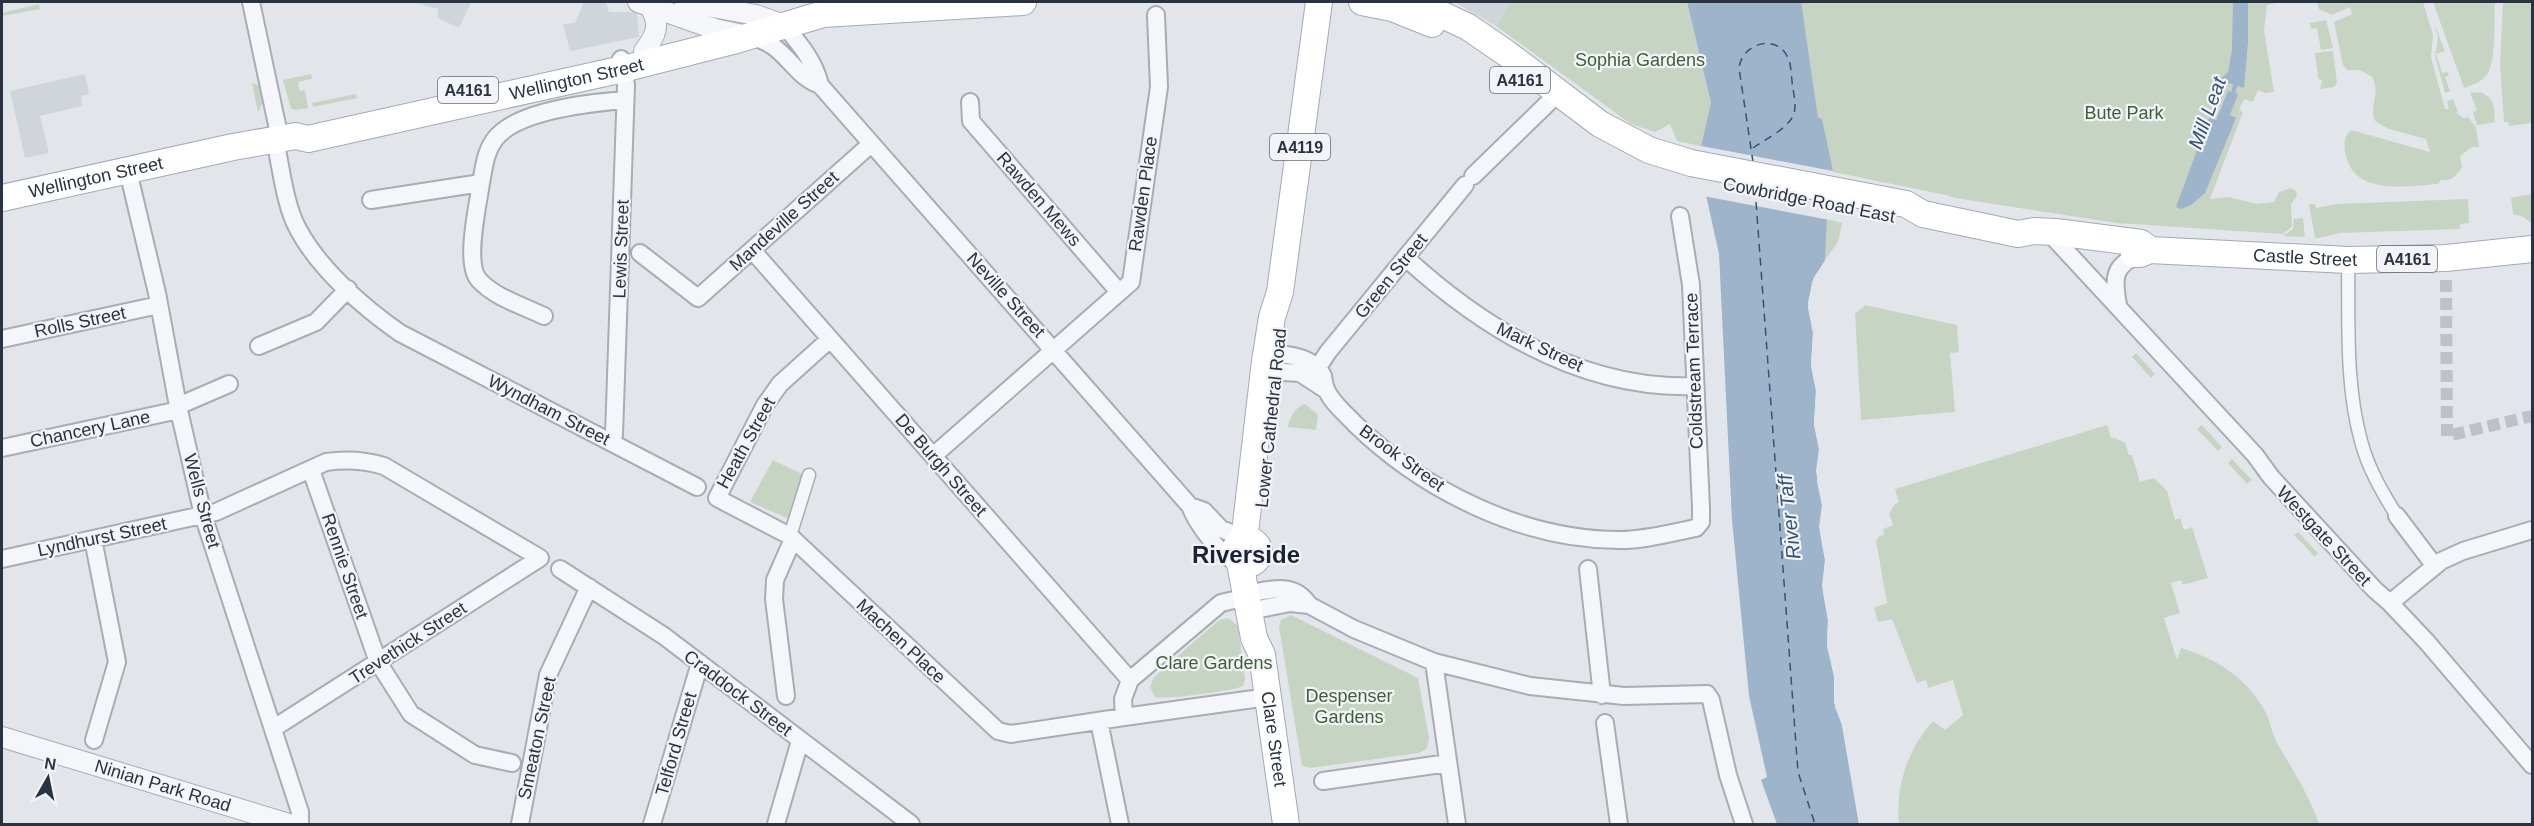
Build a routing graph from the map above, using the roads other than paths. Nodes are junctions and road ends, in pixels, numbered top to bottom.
1 (251, 2) edge
2 (685, 2) edge
3 (1023, 2) edge
4 (1319, 2) edge
5 (1362, 2) edge
6 (1415, 2) edge
7 (970, 3) edge
8 (644, 4) edge
9 (916, 5) edge
10 (1156, 10) dead end
11 (823, 14) junction
12 (751, 25) junction
13 (784, 25) junction
14 (715, 29) junction
15 (629, 59) junction
16 (820, 85) junction
17 (625, 100) junction
18 (970, 102) dead end
19 (1549, 102) junction
20 (284, 139) junction
21 (871, 144) junction
22 (1694, 170) junction
23 (128, 171) junction
24 (481, 183) junction
25 (2, 198) edge
26 (371, 200) dead end
27 (1923, 214) joint
28 (1680, 216) dead end
29 (2030, 233) junction
30 (2532, 249) edge
31 (752, 250) junction
32 (2078, 250) junction
33 (2145, 252) junction
34 (640, 253) dead end
35 (1406, 258) junction
36 (2348, 261) junction
37 (348, 289) junction
38 (1119, 292) junction
39 (159, 305) junction
40 (2118, 305) junction
41 (544, 316) dead end
42 (2, 339) edge
43 (830, 339) junction
44 (259, 346) dead end
45 (1055, 350) junction
46 (1272, 363) junction
47 (1317, 369) junction
48 (229, 384) dead end
49 (1695, 386) junction
50 (1326, 390) junction
51 (179, 408) junction
52 (611, 441) junction
53 (2, 448) edge
54 (933, 456) junction
55 (311, 470) junction
56 (809, 475) dead end
57 (697, 488) joint
58 (717, 498) junction
59 (1190, 506) junction
60 (203, 515) junction
61 (2397, 516) joint
62 (1699, 526) joint
63 (2532, 530) edge
64 (792, 538) junction
65 (93, 539) junction
66 (1250, 551) junction
67 (2, 560) edge
68 (2434, 565) junction
69 (560, 569) dead end
70 (1588, 569) dead end
71 (589, 586) junction
72 (1250, 600) junction
73 (2390, 603) junction
74 (378, 662) junction
75 (1434, 662) junction
76 (700, 663) junction
77 (1130, 680) junction
78 (1602, 695) junction
79 (786, 696) dead end
80 (1268, 697) junction
81 (1124, 717) junction
82 (1099, 721) junction
83 (1605, 723) dead end
84 (274, 728) junction
85 (2, 737) edge
86 (94, 740) dead end
87 (800, 741) junction
88 (2530, 757) edge
89 (512, 763) dead end
90 (1448, 763) junction
91 (1323, 781) dead end
92 (289, 825) edge
93 (300, 825) edge
94 (520, 825) edge
95 (652, 825) edge
96 (776, 825) edge
97 (911, 825) edge
98 (1120, 825) edge
99 (1286, 825) edge
100 (1457, 825) edge
101 (1620, 825) edge
102 (1744, 825) edge

1 - 20 street, Wyndham Street
2 - 12 street
3 - 7 main road, A4161
4 - 46 main road, Lower Cathedral Road / A4119
5 - 19 main road, Cowbridge Road East / A4161
6 - 22 main road, Cowbridge Road East / A4161
7 - 9 main road, A4161
8 - 14 street
8 - 15 street
9 - 11 main road, A4161
10 - 38 street, Rawden Place
11 - 12 main road, A4161
11 - 13 main road, A4161
12 - 13 main road, Wellington Street / A4161
12 - 14 main road, Wellington Street / A4161
12 - 15 main road, Wellington Street / A4161
12 - 16 street, Neville Street
13 - 16 street, Neville Street
14 - 15 main road, Wellington Street / A4161
15 - 17 street, Lewis Street
15 - 20 main road, Wellington Street / A4161
16 - 21 street, Neville Street
17 - 24 street
17 - 52 street, Lewis Street
18 - 38 street, Rawden Mews
19 - 22 main road, Cowbridge Road East / A4161
19 - 35 street, Green Street
20 - 23 main road, Wellington Street / A4161
20 - 37 street, Wyndham Street
21 - 31 street, Mandeville Street
21 - 45 street, Neville Street
22 - 27 main road, Cowbridge Road East / A4161
23 - 25 main road, Wellington Street / A4161
23 - 39 street, Wells Street
24 - 26 street
24 - 41 street
27 - 29 main road, Castle Street / A4161
28 - 49 street, Coldstream Terrace
29 - 32 main road, Castle Street / A4161
29 - 32 main road, Castle Street / A4161
30 - 36 main road, Castle Street / A4161
31 - 34 street, Mandeville Street
31 - 43 street, De Burgh Street
32 - 33 main road, Castle Street / A4161
32 - 40 street, Westgate Street
33 - 36 main road, Castle Street / A4161
33 - 40 street
35 - 47 street, Green Street
35 - 49 street, Mark Street
36 - 61 street
37 - 44 street
37 - 52 street, Wyndham Street
38 - 45 street, Rawden Place
39 - 42 street, Rolls Street
39 - 51 street, Wells Street
40 - 73 street, Westgate Street
43 - 54 street, De Burgh Street
43 - 58 street, Heath Street
45 - 54 street, Rawden Place
45 - 59 street, Neville Street
46 - 47 street
46 - 50 street, Brook Street
46 - 66 main road, Lower Cathedral Road / A4119
47 - 50 street, Brook Street
48 - 51 street, Chancery Lane
49 - 62 street, Coldstream Terrace
50 - 62 street, Brook Street
51 - 53 street, Chancery Lane
51 - 60 street, Wells Street
52 - 57 street, Wyndham Street
54 - 77 street, De Burgh Street
55 - 60 street
55 - 74 street, Rennie Street
55 - 74 street, Trevethick Street
56 - 64 street
57 - 58 street
58 - 64 street, Machen Place
59 - 66 street, Neville Street
59 - 66 street, Neville Street
60 - 65 street, Lyndhurst Street
60 - 84 street, Wells Street
61 - 68 street
63 - 68 street
64 - 79 street
64 - 82 street, Machen Place
65 - 67 street, Lyndhurst Street
65 - 86 street
66 - 72 main road, Clare Street / A4119
68 - 73 street
69 - 71 street, Craddock Street
70 - 78 street
71 - 76 street, Craddock Street
71 - 94 street, Smeaton Street
72 - 75 street
72 - 77 street
72 - 80 main road, Clare Street / A4119
73 - 88 street, Westgate Street
74 - 84 street, Trevethick Street
74 - 89 street, Rennie Street
75 - 78 street
75 - 90 street
76 - 87 street, Craddock Street
76 - 95 street, Telford Street
77 - 81 street
78 - 102 street
80 - 81 street
80 - 99 main road, Clare Street / A4119
81 - 82 street, Machen Place
82 - 98 street
83 - 101 street
84 - 93 street, Wells Street
85 - 92 street, Ninian Park Road
87 - 96 street
87 - 97 street, Craddock Street
90 - 91 street
90 - 100 street

